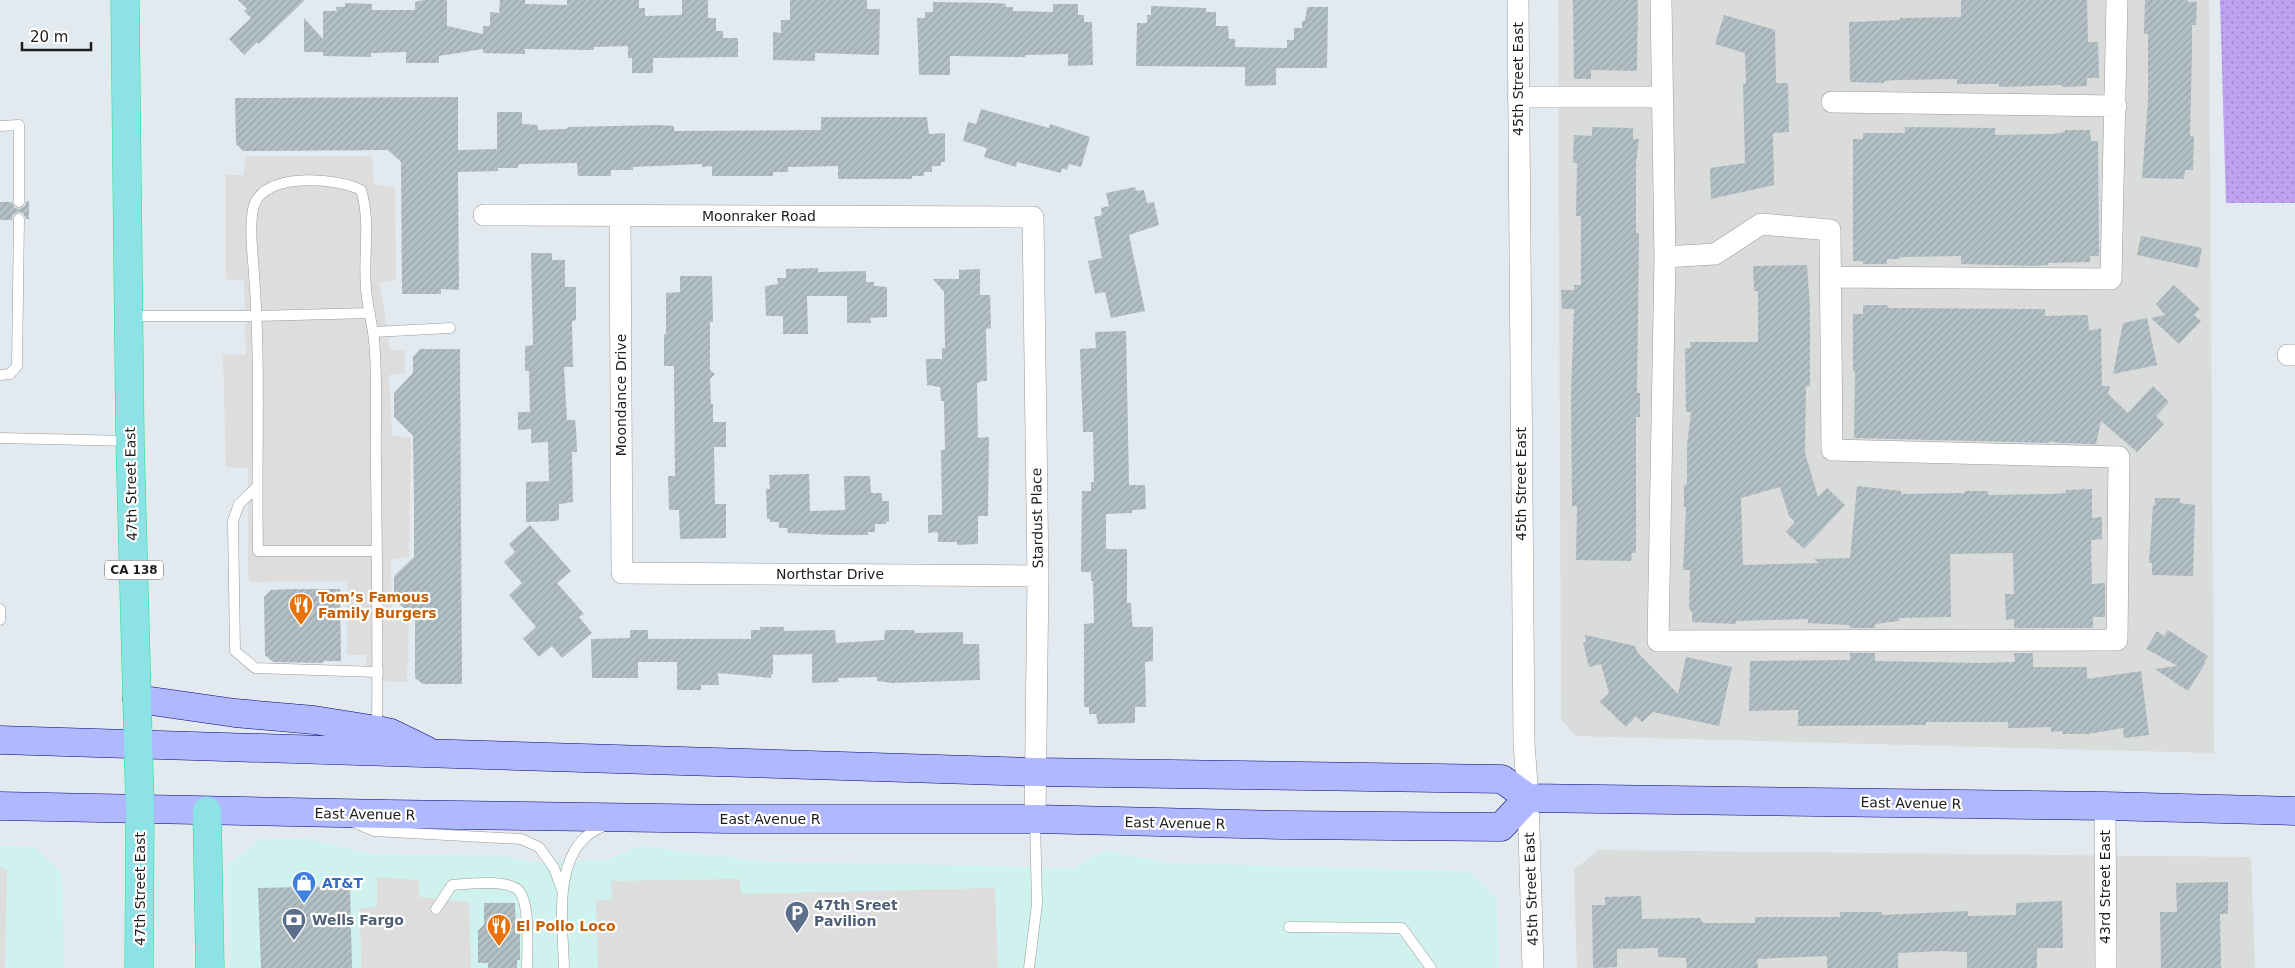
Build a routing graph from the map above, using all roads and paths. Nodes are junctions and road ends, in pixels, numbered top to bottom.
1 (125, 0) edge
2 (1518, 0) edge
3 (1661, 0) edge
4 (2117, 0) edge
5 (1518, 97) junction
6 (1663, 97) junction
7 (1832, 102) dead end
8 (2116, 106) junction
9 (0, 126) edge
10 (19, 202) dead end
11 (484, 215) dead end
12 (620, 216) junction
13 (1034, 217) joint
14 (19, 219) dead end
15 (1665, 257) junction
16 (1830, 277) junction
17 (370, 313) junction
18 (129, 316) junction
19 (256, 316) junction
20 (450, 328) dead end
21 (373, 332) junction
22 (0, 375) edge
23 (0, 438) edge
24 (130, 441) junction
25 (257, 487) junction
26 (377, 551) junction
27 (622, 573) joint
28 (1038, 576) junction
29 (0, 609) edge
30 (0, 620) edge
31 (378, 672) junction
32 (137, 699) junction
33 (0, 740) edge
34 (377, 742) junction
35 (138, 744) junction
36 (1036, 772) junction
37 (1528, 798) junction
38 (0, 806) edge
39 (2105, 806) junction
40 (140, 810) junction
41 (207, 811) junction
42 (2295, 811) edge
43 (333, 813) junction
44 (628, 818) junction
45 (1035, 820) junction
46 (562, 890) junction
47 (436, 909) dead end
48 (1289, 927) dead end
49 (139, 968) edge
50 (210, 968) edge
51 (527, 968) edge
52 (564, 968) edge
53 (1029, 968) edge
54 (1431, 968) edge
55 (1533, 968) edge
56 (2106, 968) edge

1 - 18 highway, 47th Street East / CA 138
2 - 5 street, 45th Street East
3 - 6 street
4 - 8 street
5 - 6 street
5 - 37 street, 45th Street East
6 - 15 street
7 - 8 street
8 - 16 street
9 - 10 lane
11 - 12 street, Moonraker Road
12 - 13 street, Moonraker Road
12 - 27 street, Moondance Drive
13 - 28 street, Stardust Place
14 - 22 lane
15 - 16 street
15 - 16 street
17 - 19 lane
17 - 19 lane
17 - 21 lane
18 - 19 lane
18 - 24 highway, 47th Street East / CA 138
19 - 25 lane
20 - 21 lane
21 - 26 lane
23 - 24 lane
24 - 32 highway, 47th Street East / CA 138
25 - 26 lane
25 - 31 lane
26 - 31 lane
27 - 28 street, Northstar Drive
28 - 36 street, Stardust Place
29 - 30 lane
31 - 34 lane
32 - 34 main road
32 - 35 highway, 47th Street East / CA 138
33 - 35 main road
34 - 35 main road
34 - 36 main road
35 - 40 highway, 47th Street East / CA 138
36 - 37 main road
36 - 45 street, Stardust Place
37 - 39 main road, East Avenue R
37 - 45 main road, East Avenue R
37 - 55 street, 45th Street East
38 - 40 main road, East Avenue R
39 - 42 main road, East Avenue R
39 - 56 street, 43rd Street East
40 - 41 main road, East Avenue R
40 - 49 highway, 47th Street East / CA 138
41 - 43 main road, East Avenue R
41 - 50 highway
43 - 44 main road, East Avenue R
43 - 46 lane
44 - 45 main road, East Avenue R
44 - 46 lane
45 - 53 lane
46 - 52 lane
47 - 51 lane
48 - 54 lane

